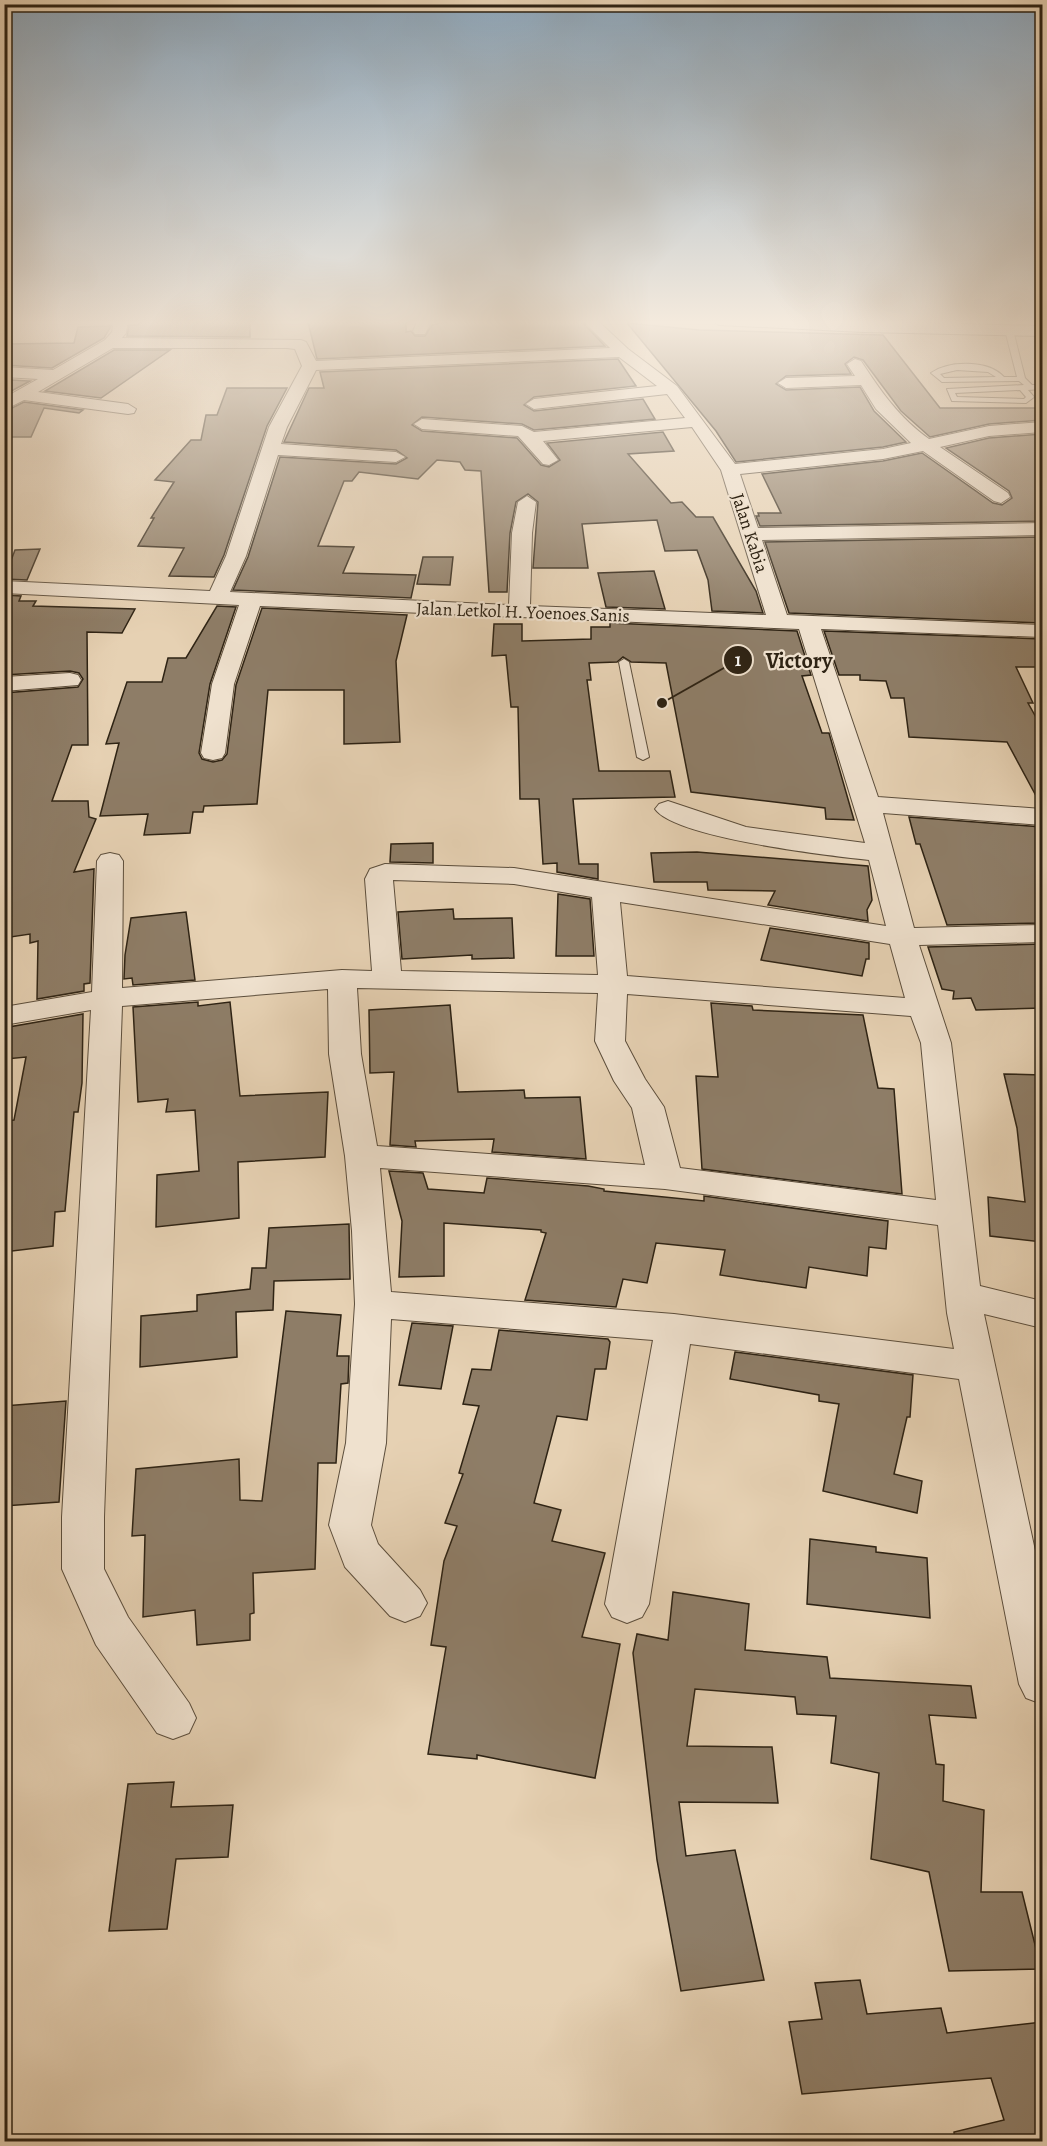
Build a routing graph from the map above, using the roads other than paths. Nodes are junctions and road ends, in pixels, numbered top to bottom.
1 (281, 420) edge
2 (895, 420) edge
3 (697, 422) joint
4 (422, 424) dead end
5 (1042, 427) edge
6 (530, 436) junction
7 (927, 445) junction
8 (271, 449) junction
9 (396, 457) dead end
10 (549, 460) dead end
11 (730, 470) junction
12 (1001, 497) dead end
13 (527, 502) dead end
14 (1042, 529) edge
15 (749, 534) junction
16 (4, 587) edge
17 (218, 596) junction
18 (252, 599) junction
19 (519, 611) junction
20 (794, 623) junction
21 (1042, 631) edge
22 (624, 662) dead end
23 (70, 680) dead end
24 (4, 684) edge
25 (213, 753) dead end
26 (643, 756) dead end
27 (867, 804) junction
28 (668, 809) dead end
29 (1042, 817) edge
30 (881, 853) junction
31 (110, 861) dead end
32 (605, 889) junction
33 (1042, 933) edge
34 (901, 937) junction
35 (342, 979) junction
36 (387, 980) junction
37 (613, 984) junction
38 (107, 998) junction
39 (922, 1008) junction
40 (4, 1016) edge
41 (362, 1156) junction
42 (664, 1178) junction
43 (956, 1215) junction
44 (964, 1296) junction
45 (373, 1304) junction
46 (1042, 1314) edge
47 (674, 1328) junction
48 (974, 1366) junction
49 (405, 1603) dead end
50 (627, 1604) dead end
51 (1042, 1684) edge
52 (173, 1718) dead end

1 - 8 street
2 - 7 street
3 - 6 street
3 - 11 street, Jalan Kabia
4 - 6 street
5 - 7 street
6 - 10 street
7 - 11 street
7 - 12 street
8 - 9 street
8 - 17 street
11 - 15 street, Jalan Kabia
13 - 19 street
14 - 15 street
15 - 20 street, Jalan Kabia
16 - 17 street, Jalan Letkol H. Yoenoes Sanis
17 - 18 street, Jalan Letkol H. Yoenoes Sanis
18 - 19 street, Jalan Letkol H. Yoenoes Sanis
18 - 25 street
19 - 20 street, Jalan Letkol H. Yoenoes Sanis
20 - 21 street, Jalan Letkol H. Yoenoes Sanis
20 - 27 street, Jalan Kabia
22 - 26 lane
23 - 24 street
27 - 29 street
27 - 30 street, Jalan Kabia
28 - 30 street
30 - 34 street, Jalan Kabia
31 - 38 street
32 - 34 street
32 - 36 street
32 - 37 street
33 - 34 street
34 - 39 street, Jalan Kabia
35 - 36 street
35 - 38 street
35 - 41 street
36 - 37 street
37 - 39 street
37 - 42 street
38 - 40 street
38 - 52 street
39 - 43 street, Jalan Kabia
41 - 42 street
41 - 45 street
42 - 43 street
43 - 44 street, Jalan Kabia
44 - 46 street
44 - 48 street, Jalan Kabia
45 - 47 street
45 - 49 street
47 - 48 street
47 - 50 street
48 - 51 street, Jalan Kabia

